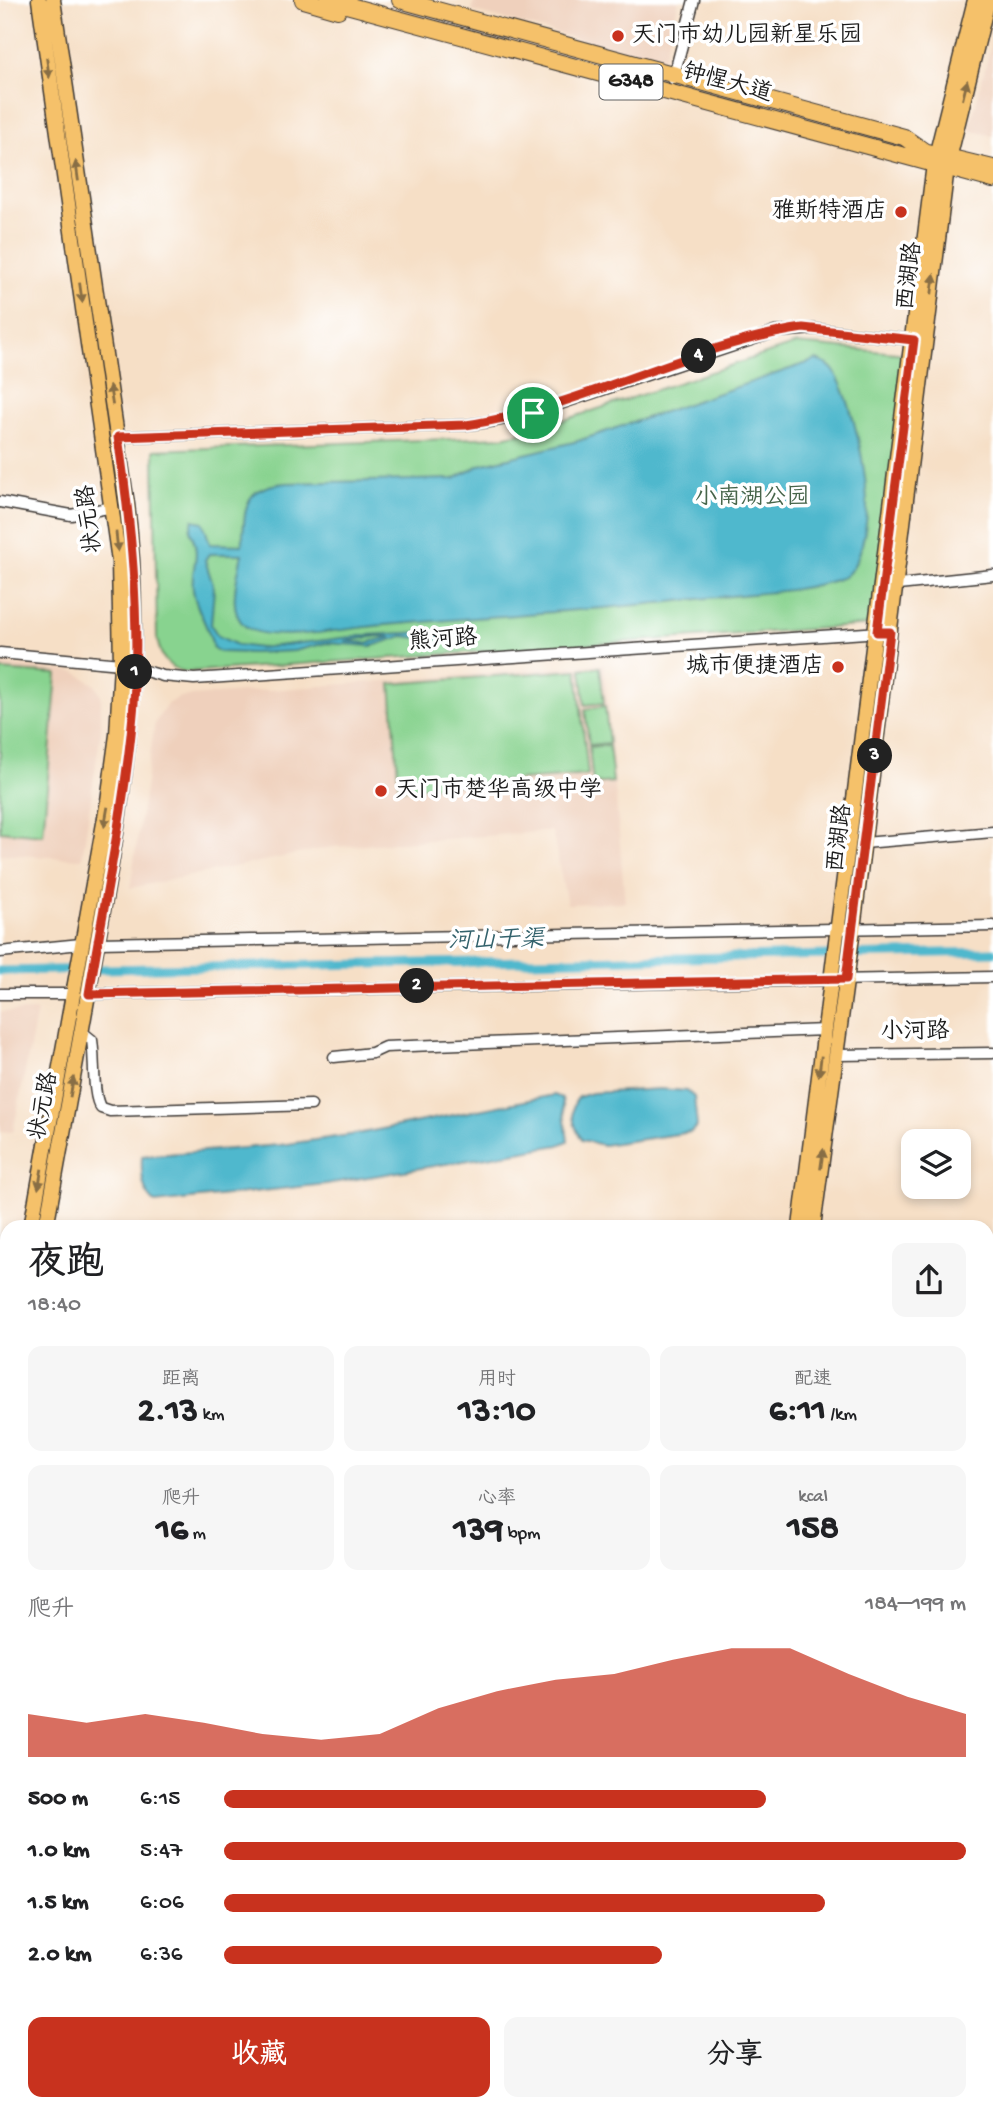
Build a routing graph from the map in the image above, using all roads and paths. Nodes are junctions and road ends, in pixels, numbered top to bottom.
1 (38, 0) edge
2 (53, 0) edge
3 (303, 0) edge
4 (328, 0) edge
5 (364, 0) edge
6 (400, 0) edge
7 (694, 0) edge
8 (975, 0) edge
9 (988, 0) edge
10 (671, 83) junction
11 (935, 159) junction
12 (993, 161) edge
13 (974, 169) junction
14 (993, 169) edge
15 (993, 180) edge
16 (993, 190) edge
17 (914, 340) junction
18 (118, 437) junction
19 (0, 502) edge
20 (113, 507) junction
21 (993, 575) edge
22 (889, 586) junction
23 (884, 632) junction
24 (0, 653) edge
25 (128, 666) junction
26 (993, 832) edge
27 (864, 843) junction
28 (993, 926) edge
29 (846, 932) junction
30 (81, 946) junction
31 (97, 946) junction
32 (0, 952) edge
33 (839, 977) junction
34 (993, 977) edge
35 (73, 993) junction
36 (0, 994) edge
37 (89, 994) junction
38 (825, 1030) junction
39 (82, 1032) junction
40 (993, 1053) edge
41 (836, 1055) junction
42 (334, 1057) dead end
43 (311, 1105) dead end
44 (32, 1220) edge
45 (47, 1220) edge
46 (801, 1220) edge
47 (814, 1220) edge

1 -> 20 main road, 状元路
18 -> 2 main road, 状元路
3 - 11 highway
4 - 10 highway, 钟惺大道 / G348
5 - 10 highway, 钟惺大道 / G348
6 - 10 highway
7 - 10 street
8 - 11 main road, 西湖路
11 -> 9 main road, 西湖路
10 - 11 highway, 钟惺大道 / G348
11 - 13 highway, 钟惺大道 / G348
11 - 17 main road, 西湖路
22 -> 11 main road, 西湖路
12 - 13 highway
13 - 14 highway, 钟惺大道 / G348
13 - 15 highway, 钟惺大道 / G348
13 - 16 highway
17 - 18 street
17 - 22 main road, 西湖路
18 - 25 main road, 状元路
19 - 20 street
20 -> 25 main road, 状元路
21 - 22 street
22 - 23 main road, 西湖路
23 - 25 street, 熊河路
23 - 27 main road, 西湖路
23 - 29 main road, 西湖路
24 - 25 street, 熊河路
25 -> 30 main road, 状元路
25 - 31 main road, 状元路
26 - 27 street
27 - 29 main road, 西湖路
28 - 29 street
29 - 31 street
29 - 33 main road
30 - 32 street
30 - 35 main road, 状元路
31 - 37 main road, 状元路
33 - 34 street
33 - 37 street
33 - 38 main road
33 - 41 main road
35 - 36 street
35 -> 44 main road, 状元路
37 - 39 main road, 状元路
38 - 42 street
38 -> 46 main road
39 - 43 street
45 -> 39 main road, 状元路
40 - 41 street, 小河路
47 -> 41 main road

